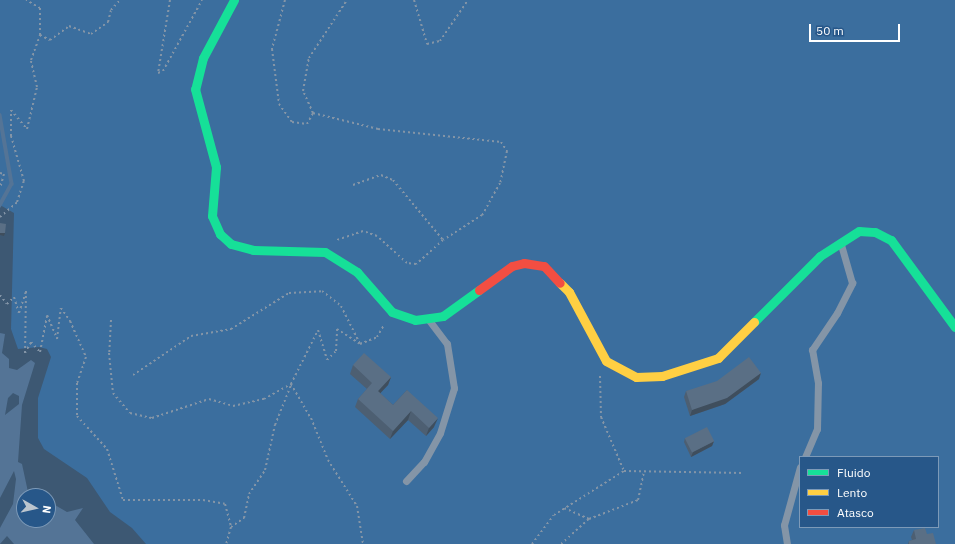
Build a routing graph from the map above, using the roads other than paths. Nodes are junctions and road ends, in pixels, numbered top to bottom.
1 (234, 0) edge
2 (839, 241) junction
3 (428, 320) junction
4 (955, 327) edge
5 (805, 456) edge
6 (799, 471) edge
7 (406, 481) dead end
8 (787, 544) edge

1 - 3 street
2 - 3 street
2 - 4 street
2 - 5 lane
3 - 7 lane
6 - 8 lane

